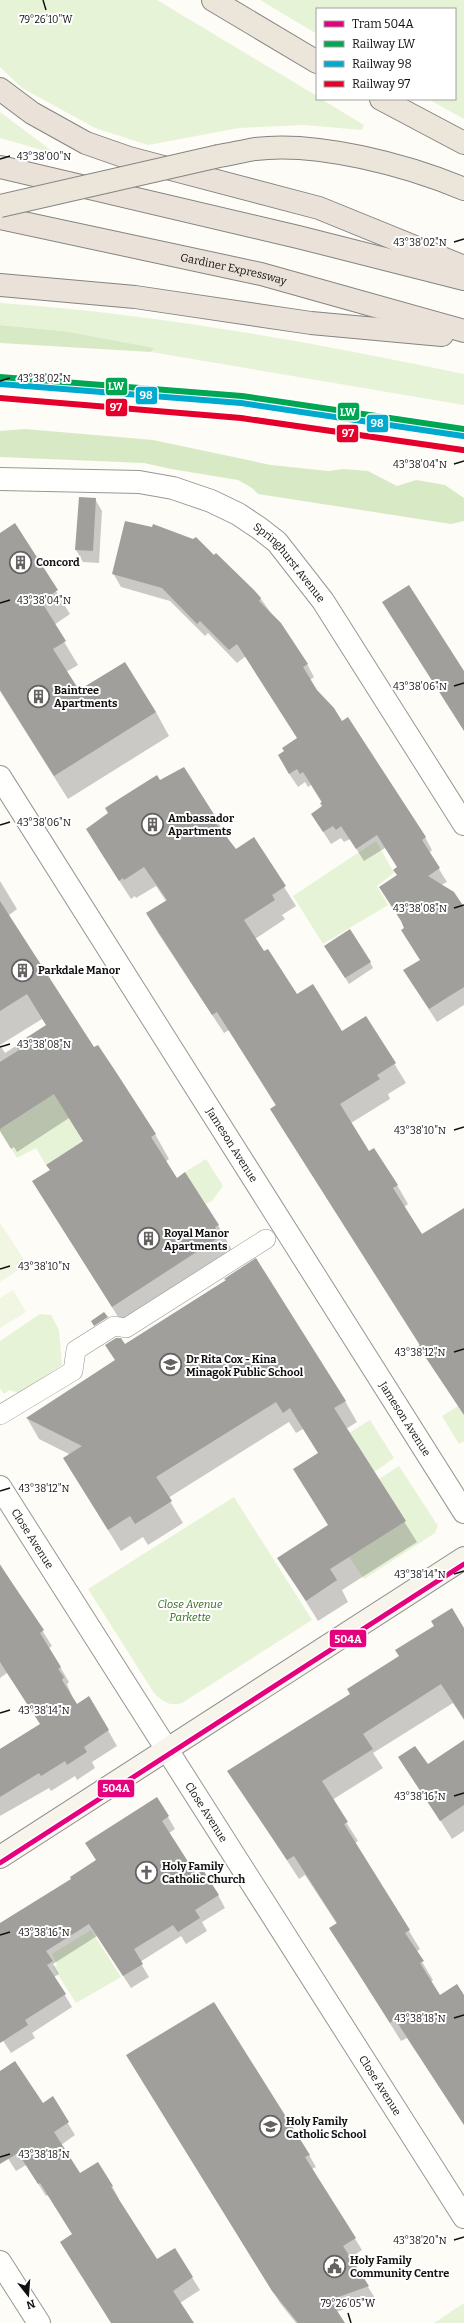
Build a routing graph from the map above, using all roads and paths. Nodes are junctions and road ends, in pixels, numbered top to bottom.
1 (214, 0) edge
2 (316, 61) edge
3 (0, 89) edge
4 (383, 100) edge
5 (464, 143) edge
6 (0, 167) edge
7 (464, 189) edge
8 (0, 206) edge
9 (0, 218) edge
10 (464, 267) edge
11 (464, 279) edge
12 (0, 285) edge
13 (464, 330) edge
14 (464, 337) edge
15 (0, 479) edge
16 (0, 777) edge
17 (464, 824) edge
18 (266, 1239) dead end
19 (0, 1415) edge
20 (0, 1487) edge
21 (464, 1512) edge
22 (464, 1558) edge
23 (167, 1749) junction
24 (0, 1857) edge
25 (464, 2217) edge
26 (0, 2262) edge
27 (39, 2323) edge

1 - 2 highway
3 - 10 highway
4 - 5 highway
6 - 11 highway
7 - 8 highway, bridge
9 - 13 highway, Gardiner Expressway
12 - 14 highway
15 - 17 street, Springhurst Avenue
16 - 21 street, Jameson Avenue
18 - 19 street
20 - 23 street, Close Avenue
22 - 23 main road
23 - 24 main road
23 - 25 street, Close Avenue
26 - 27 street

